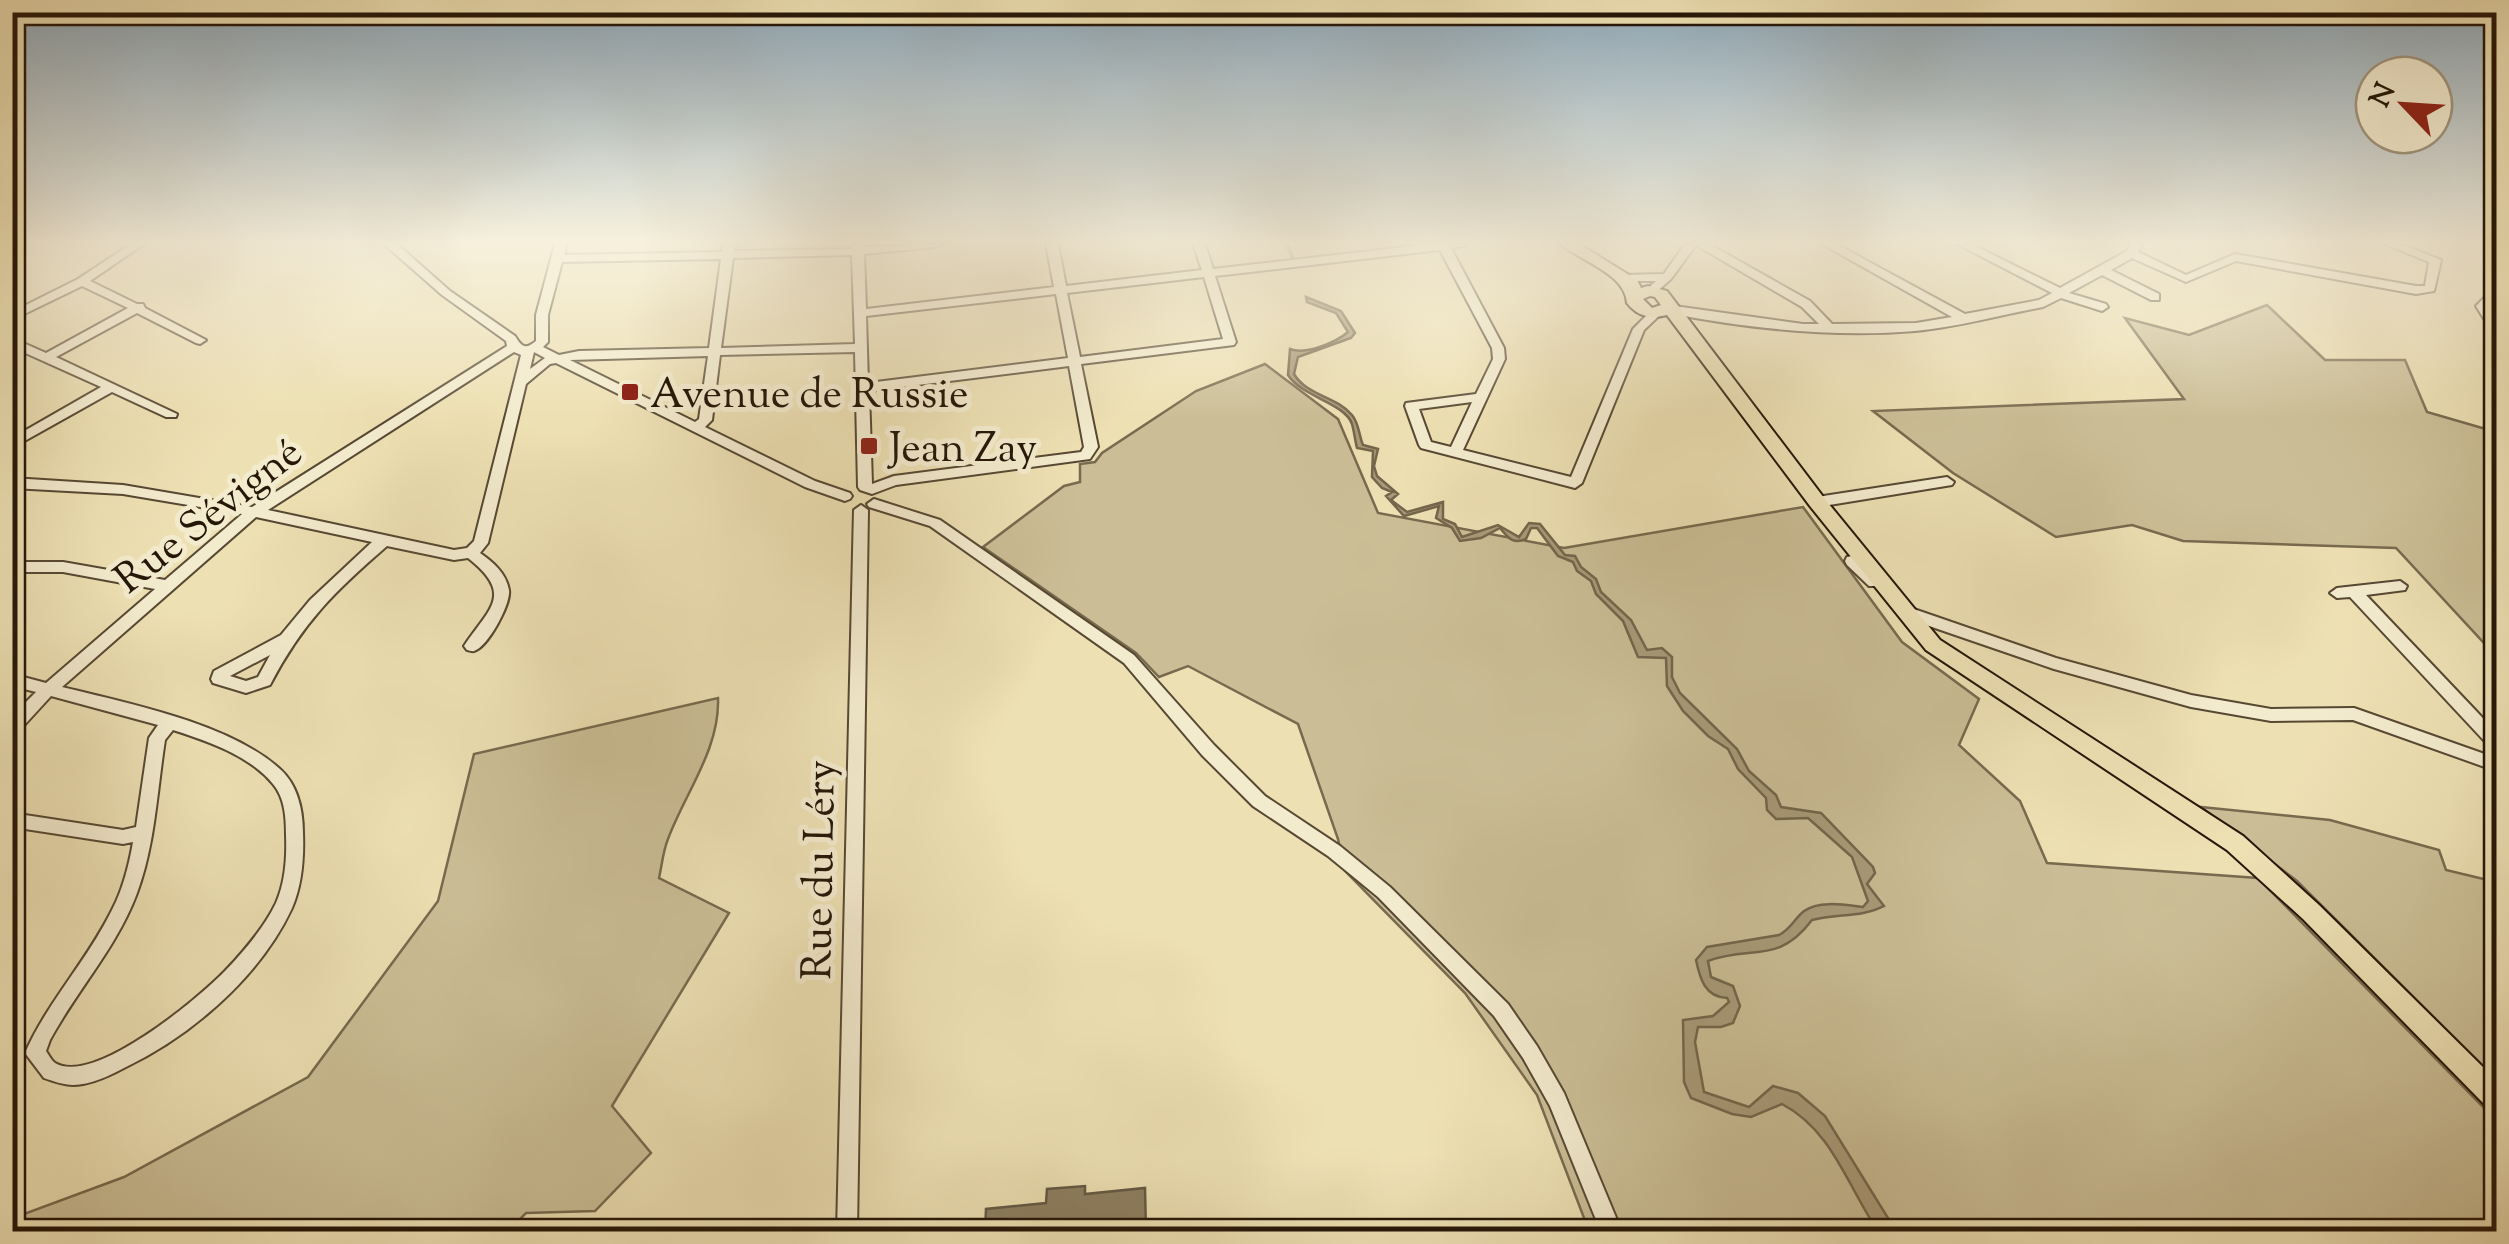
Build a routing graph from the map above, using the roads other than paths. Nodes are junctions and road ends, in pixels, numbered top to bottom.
1 (41, 302) edge
2 (128, 302) edge
3 (461, 302) edge
4 (545, 302) edge
5 (721, 302) edge
6 (860, 302) edge
7 (956, 302) edge
8 (1063, 302) edge
9 (1217, 302) edge
10 (1473, 302) edge
11 (1658, 302) edge
12 (1803, 302) edge
13 (1935, 302) edge
14 (2045, 302) edge
15 (2086, 302) edge
16 (2486, 302) edge
17 (1662, 305) junction
18 (139, 307) junction
19 (2102, 307) dead end
20 (860, 313) junction
21 (12, 317) edge
22 (1965, 318) junction
23 (1830, 329) junction
24 (2496, 329) edge
25 (200, 340) dead end
26 (523, 341) junction
27 (12, 342) edge
28 (861, 348) junction
29 (715, 352) junction
30 (45, 358) junction
31 (556, 360) junction
32 (1075, 362) junction
33 (523, 381) junction
34 (108, 388) junction
35 (862, 388) junction
36 (1481, 397) junction
37 (171, 414) dead end
38 (695, 429) junction
39 (12, 444) edge
40 (1455, 452) junction
41 (1947, 482) dead end
42 (12, 483) edge
43 (845, 496) junction
44 (868, 498) junction
45 (1817, 502) junction
46 (251, 514) junction
47 (383, 540) junction
48 (471, 553) junction
49 (1852, 561) junction
50 (12, 567) edge
51 (167, 586) junction
52 (2400, 586) dead end
53 (1904, 612) junction
54 (282, 641) dead end
55 (472, 646) dead end
56 (12, 680) edge
57 (47, 690) junction
58 (2047, 722) junction
59 (168, 724) junction
60 (12, 727) edge
61 (2496, 742) edge
62 (2496, 765) edge
63 (12, 820) edge
64 (141, 833) junction
65 (2496, 1098) edge
66 (848, 1232) edge
67 (1612, 1232) edge

1 - 21 street
2 - 18 street
3 - 26 street
4 - 26 street
5 - 29 street
6 - 20 street, Rue du Léry
7 - 20 street
8 - 32 street
9 - 32 street
10 - 36 street
11 - 17 main road
12 - 23 street
13 - 22 street
14 - 22 street
15 - 19 street
16 - 24 street
17 - 23 street
17 - 40 street
17 - 45 main road
18 - 25 street
18 - 30 street
20 - 28 street, Rue du Léry
22 - 23 street
26 - 31 street
26 - 33 street
26 - 46 street, Rue Sévigné
27 - 30 street
28 - 29 street
28 - 35 street, Rue du Léry
29 - 31 street
29 - 38 street
30 - 34 street
31 - 33 street
31 - 38 street
32 - 35 street
32 - 44 street
33 - 48 street
34 - 37 street
34 - 39 street
35 - 44 street, Rue du Léry
36 - 40 street
36 - 40 street
38 - 43 street
41 - 45 street
42 - 46 street
43 - 44 street
43 - 44 street
44 - 66 street, Rue du Léry
44 - 67 street
45 - 49 main road
45 - 53 main road
46 - 47 street
46 - 51 street, Rue Sévigné
47 - 48 street
47 - 54 street
48 - 55 street
49 - 53 street
49 - 58 main road
50 - 51 street
51 - 57 street, Rue Sévigné
52 - 61 street
53 - 58 main road
53 - 62 street
56 - 57 street
57 - 59 street
57 - 60 street, Rue Sévigné
58 - 65 main road
59 - 64 street
59 - 64 street
63 - 64 street

